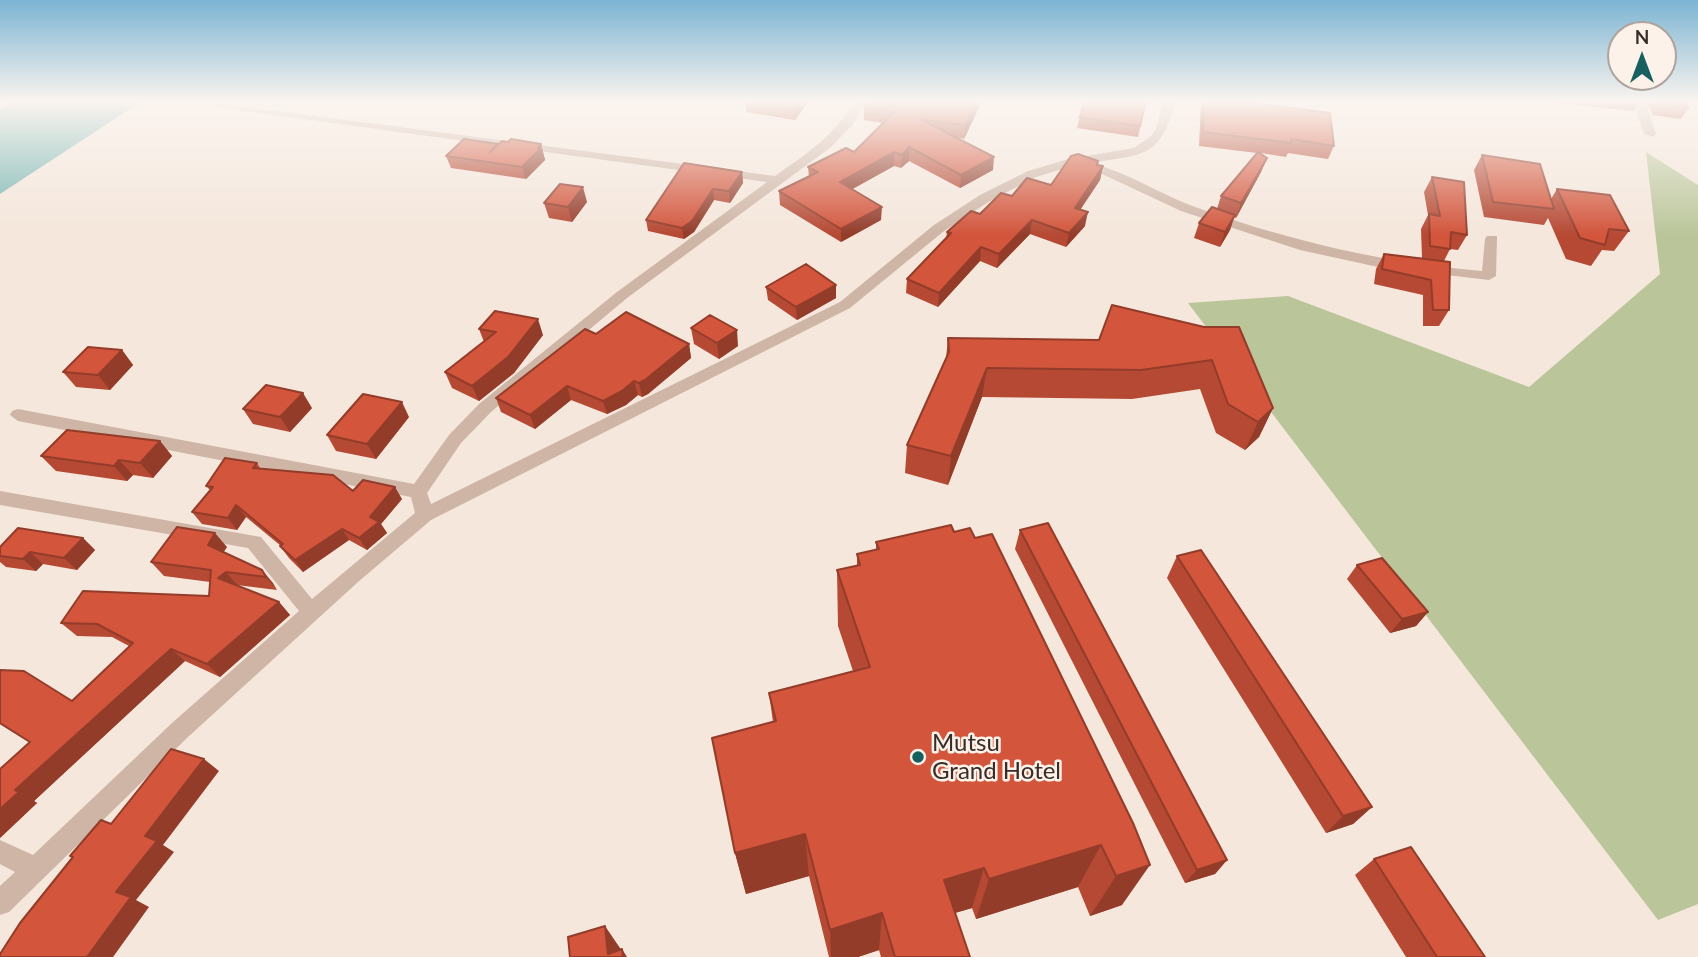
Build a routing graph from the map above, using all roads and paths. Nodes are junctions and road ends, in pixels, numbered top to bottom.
1 (526, 146) edge
2 (825, 146) edge
3 (1146, 146) edge
4 (1068, 163) junction
5 (777, 180) junction
6 (1492, 239) dead end
7 (18, 415) dead end
8 (418, 492) junction
9 (0, 498) edge
10 (425, 514) junction
11 (311, 612) junction
12 (0, 852) edge
13 (35, 869) junction
14 (0, 903) edge

1 - 5 street
2 - 5 street
3 - 4 street
4 - 6 street
4 - 10 street
5 - 8 street
7 - 8 street
8 - 10 street
9 - 11 street
10 - 11 street
11 - 13 street
12 - 13 street
13 - 14 street

